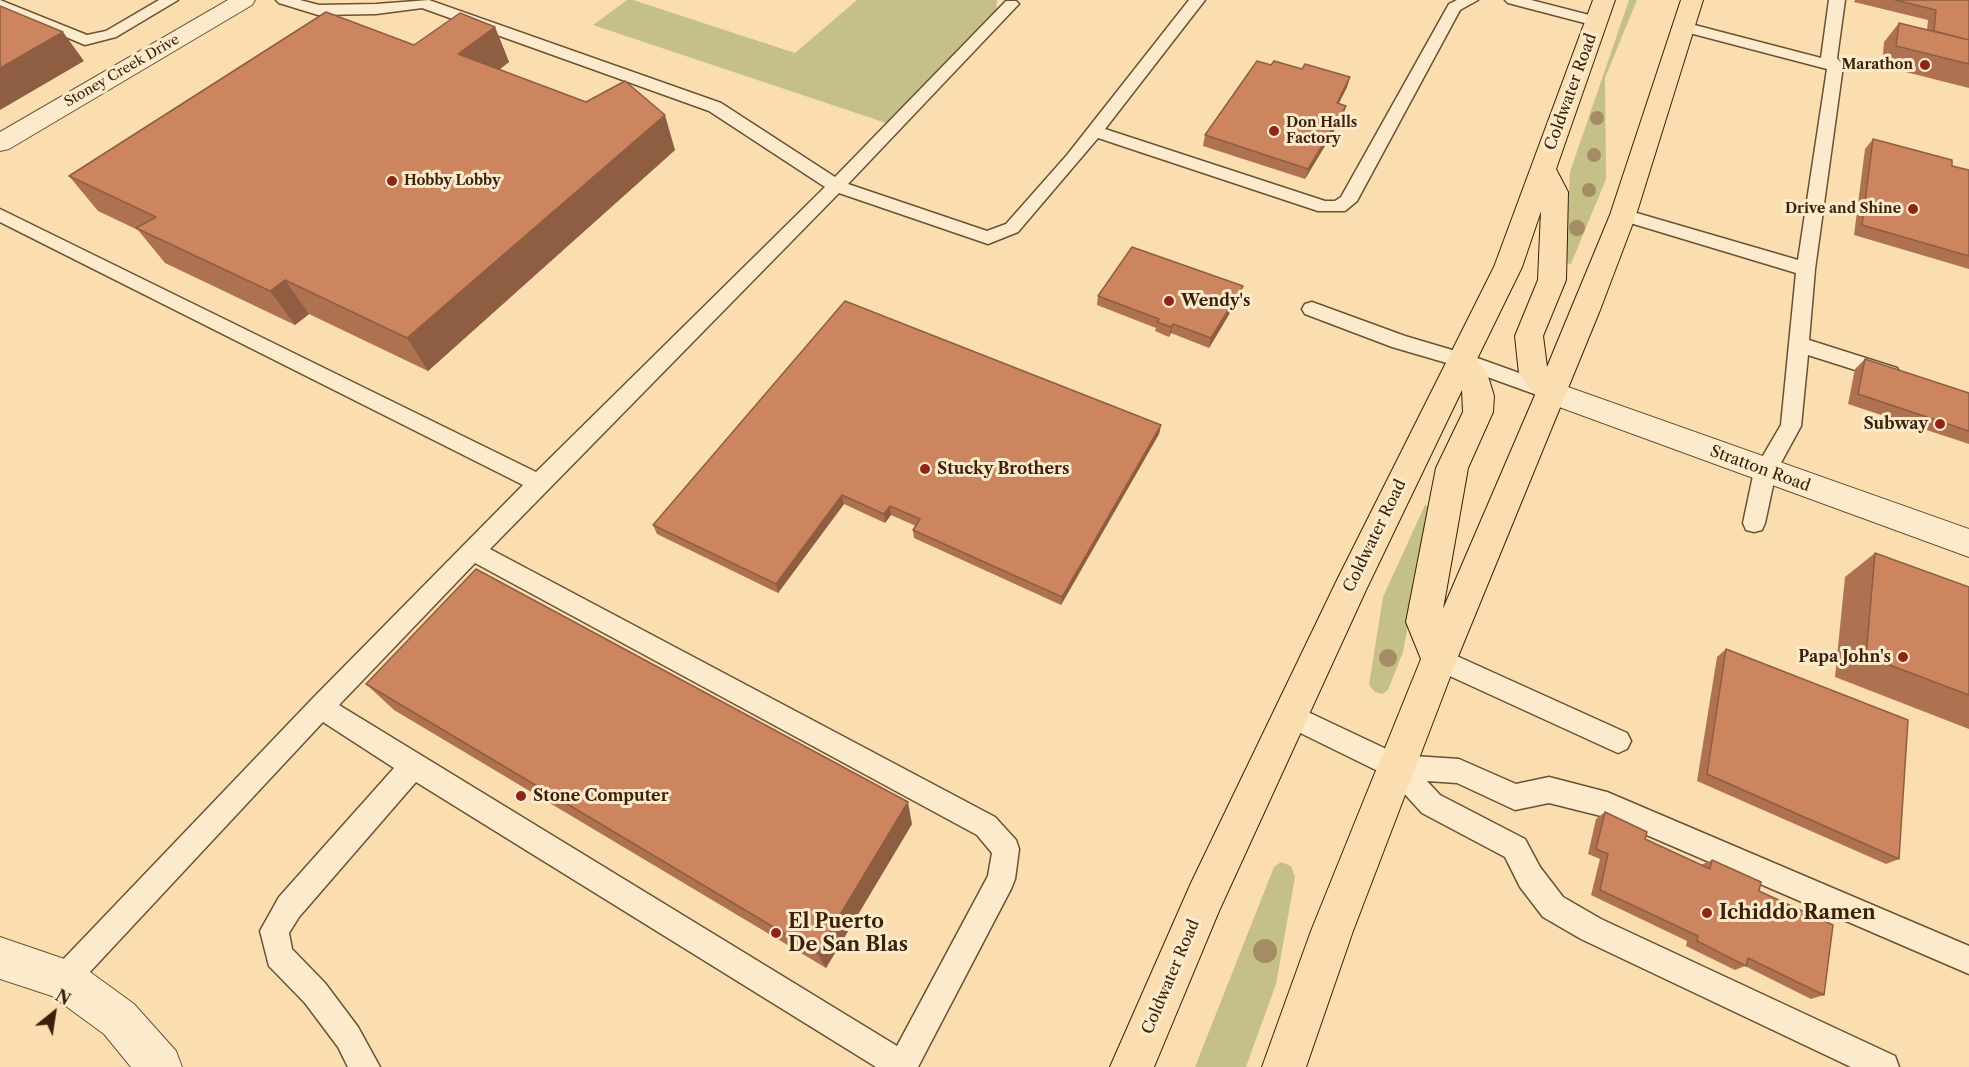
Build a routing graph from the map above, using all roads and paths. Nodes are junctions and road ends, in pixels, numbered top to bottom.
1 (170, 0) edge
2 (244, 0) edge
3 (284, 0) edge
4 (1197, 0) edge
5 (1470, 0) edge
6 (1513, 0) edge
7 (1692, 0) edge
8 (1837, 0) edge
9 (0, 4) edge
10 (1011, 4) dead end
11 (1600, 10) edge
12 (1683, 27) junction
13 (1835, 66) junction
14 (1095, 131) junction
15 (0, 143) edge
16 (1544, 168) junction
17 (836, 186) junction
18 (0, 215) edge
19 (1623, 215) junction
20 (1806, 269) junction
21 (1312, 309) dead end
22 (1800, 345) junction
23 (1462, 360) junction
24 (1912, 380) edge
25 (1551, 392) junction
26 (1765, 471) junction
27 (539, 483) junction
28 (1754, 523) dead end
29 (1969, 543) edge
30 (473, 551) junction
31 (1439, 659) junction
32 (321, 707) junction
33 (1290, 716) junction
34 (1618, 741) dead end
35 (413, 766) junction
36 (1397, 767) junction
37 (0, 958) edge
38 (1969, 960) edge
39 (64, 979) junction
40 (160, 1067) edge
41 (365, 1067) edge
42 (902, 1067) edge
43 (1132, 1067) edge
44 (1284, 1067) edge
45 (1884, 1067) edge

1 - 9 lane
2 - 15 street, Stoney Creek Drive
3 - 17 lane
4 - 14 lane
5 - 14 lane
6 - 11 lane
7 - 12 main road
8 - 13 lane
10 - 17 lane
11 - 16 main road, Coldwater Road
12 - 13 lane
12 - 19 main road
13 - 20 lane
14 - 17 lane
16 - 23 main road, Coldwater Road
16 - 25 main road
17 - 27 lane
18 - 27 lane
19 - 20 lane
19 - 25 main road
20 - 22 lane
21 - 23 lane
22 - 24 lane
22 - 26 lane
23 - 25 lane
23 - 31 main road
23 - 33 main road, Coldwater Road
25 - 26 street, Stratton Road
25 - 31 main road
26 - 28 lane
26 - 29 street, Stratton Road
27 - 30 lane
30 - 32 lane
30 - 42 lane
31 - 34 lane
31 - 36 main road
32 - 35 lane
32 - 39 lane
33 - 36 lane
33 - 43 main road, Coldwater Road
35 - 41 lane
35 - 42 lane
36 - 38 lane
36 - 44 main road
36 - 45 lane
37 - 39 street
39 - 40 street

